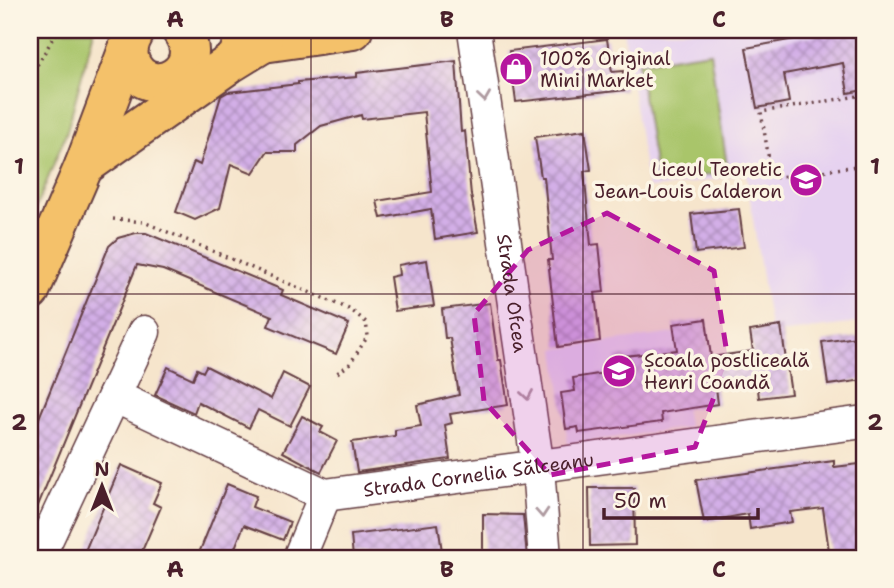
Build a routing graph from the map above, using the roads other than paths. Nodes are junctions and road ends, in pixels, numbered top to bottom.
1 (182, 30) edge
2 (353, 30) edge
3 (474, 30) edge
4 (128, 35) edge
5 (263, 43) junction
6 (172, 75) junction
7 (84, 166) junction
8 (30, 291) edge
9 (144, 331) dead end
10 (114, 396) junction
11 (864, 422) edge
12 (538, 468) junction
13 (326, 495) junction
14 (38, 558) edge
15 (299, 558) edge
16 (545, 558) edge

1 - 5 main road
1 - 6 main road
2 - 5 main road
3 -> 12 street, Strada Ofcea
4 - 6 main road
4 - 7 main road
5 - 6 main road
5 - 7 main road
6 - 7 main road
7 - 8 main road
9 - 10 street
10 - 13 street
10 - 14 street
11 - 12 street, Strada Cornelia Sălceanu
12 - 13 street, Strada Cornelia Sălceanu
12 -> 16 street, Strada Ofcea
13 - 15 street

